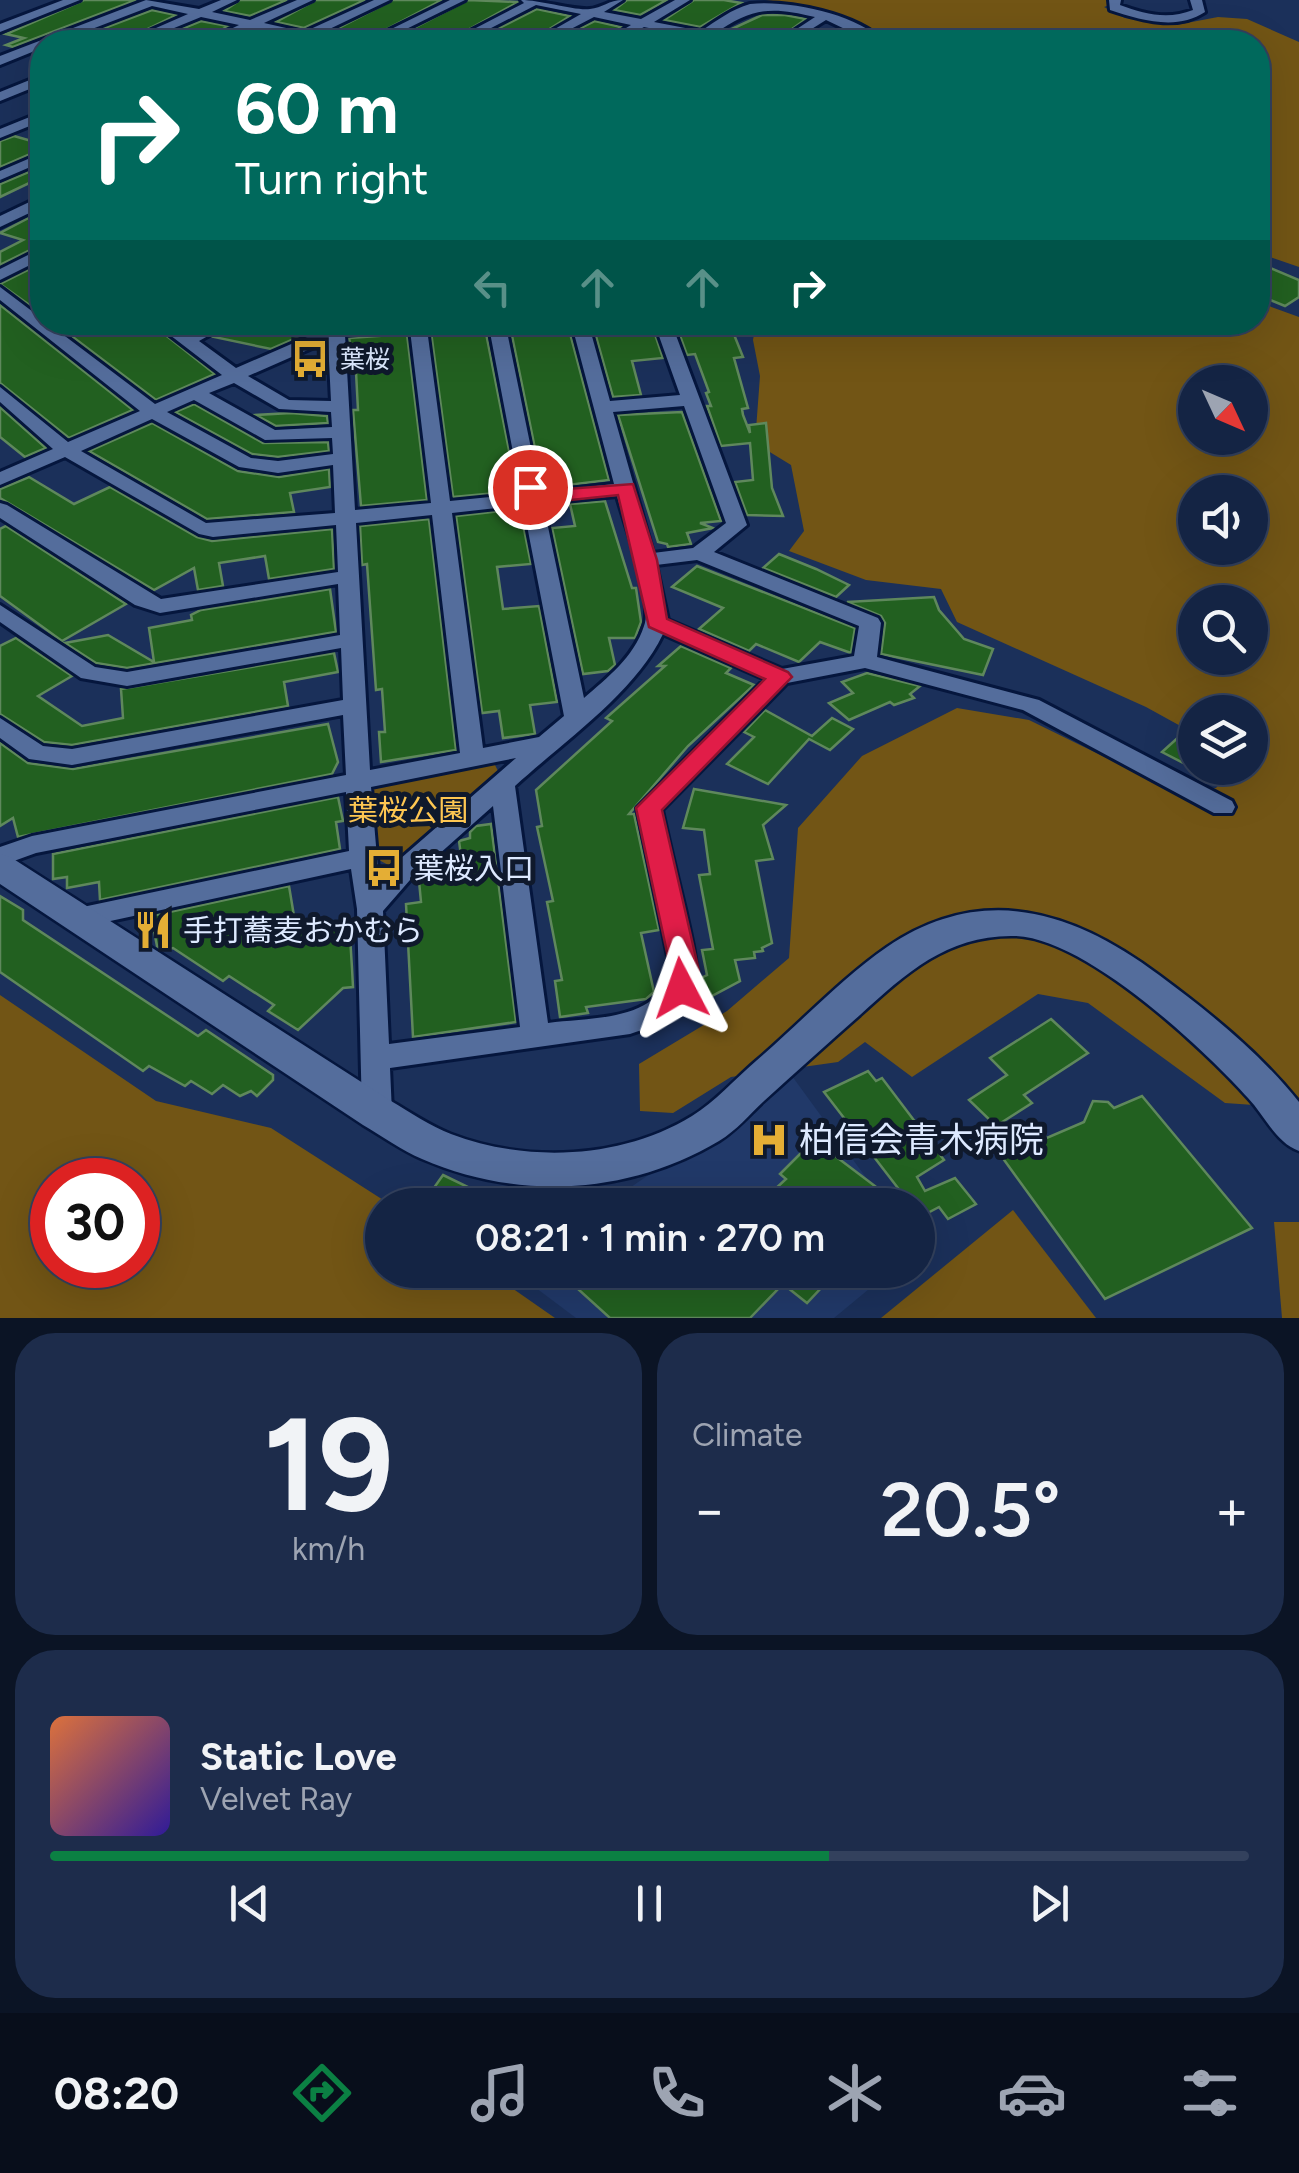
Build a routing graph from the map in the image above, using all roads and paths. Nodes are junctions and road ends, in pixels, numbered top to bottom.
1 (74, 0) edge
2 (178, 0) edge
3 (231, 0) edge
4 (307, 0) edge
5 (384, 0) edge
6 (459, 0) edge
7 (533, 0) edge
8 (617, 0) edge
9 (684, 0) edge
10 (1115, 0) edge
11 (1196, 0) edge
12 (151, 2) edge
13 (201, 13) junction
14 (592, 13) junction
15 (825, 16) junction
16 (252, 24) junction
17 (642, 24) junction
18 (0, 28) edge
19 (80, 30) edge
20 (159, 30) edge
21 (238, 30) edge
22 (270, 30) edge
23 (318, 30) edge
24 (396, 30) edge
25 (477, 30) edge
26 (560, 30) edge
27 (631, 30) edge
28 (664, 30) edge
29 (713, 30) edge
30 (802, 30) edge
31 (854, 30) edge
32 (30, 50) edge
33 (0, 61) edge
34 (30, 84) edge
35 (0, 97) edge
36 (0, 112) edge
37 (30, 118) edge
38 (30, 123) edge
39 (0, 134) edge
40 (30, 162) edge
41 (0, 176) edge
42 (30, 207) edge
43 (0, 222) edge
44 (30, 259) edge
45 (0, 274) edge
46 (0, 292) edge
47 (30, 316) edge
48 (55, 335) edge
49 (178, 335) edge
50 (198, 335) edge
51 (320, 335) edge
52 (336, 335) edge
53 (419, 335) edge
54 (499, 335) edge
55 (584, 335) edge
56 (667, 335) edge
57 (186, 341) junction
58 (235, 376) junction
59 (0, 392) edge
60 (195, 394) junction
61 (691, 400) junction
62 (341, 407) junction
63 (604, 407) junction
64 (153, 412) junction
65 (342, 432) junction
66 (66, 450) junction
67 (344, 458) junction
68 (0, 478) edge
69 (626, 488) junction
70 (532, 498) junction
71 (441, 506) junction
72 (0, 509) edge
73 (347, 514) junction
74 (699, 554) junction
75 (646, 560) junction
76 (350, 576) junction
77 (0, 612) edge
78 (657, 622) junction
79 (354, 639) junction
80 (865, 661) junction
81 (780, 677) junction
82 (357, 705) junction
83 (576, 716) junction
84 (0, 726) edge
85 (545, 744) junction
86 (472, 756) junction
87 (360, 780) junction
88 (502, 782) junction
89 (1224, 807) dead end
90 (0, 857) edge
91 (362, 858) junction
92 (0, 867) edge
93 (370, 909) junction
94 (78, 918) junction
95 (536, 1036) junction
96 (375, 1058) junction
97 (377, 1113) junction
98 (1299, 1134) edge

1 - 18 street
2 - 12 street
3 - 13 street
4 - 16 street
5 - 23 street
6 - 24 street
7 - 14 street
7 - 25 street
8 - 14 street
9 - 17 street
10 - 11 street
12 - 13 street
12 - 19 street
13 - 16 street
13 - 20 street
14 - 17 street
14 - 26 street
15 - 29 street
15 - 30 street
15 - 31 street
16 - 21 street
16 - 22 street
17 - 27 street
17 - 28 street
32 - 33 street
34 - 35 street
36 - 37 street
38 - 39 street
40 - 41 street
42 - 43 street
44 - 45 street
46 - 47 street
48 - 64 street
49 - 57 street
50 - 57 street
51 - 58 street
52 - 62 street
53 - 71 street
54 - 70 street
55 - 63 street
56 - 61 street
57 - 58 street
58 - 60 street
58 - 62 street
59 - 66 street
60 - 64 street
60 - 65 street
61 - 63 street
61 - 74 street
62 - 65 street
63 - 69 street
64 - 66 street
64 - 67 street
65 - 67 street
66 - 68 street
66 - 73 street
67 - 73 street
69 - 70 street
69 - 75 street
70 - 71 street
70 - 83 street
71 - 73 street
71 - 86 street
72 - 76 street
73 - 76 street
74 - 75 street
74 - 80 street
75 - 78 street
76 - 79 street
77 - 79 street
78 - 81 street
78 - 83 street
79 - 82 street
80 - 81 street
80 - 89 street
81 - 95 street
82 - 84 street
82 - 87 street
83 - 85 street
85 - 86 street
85 - 88 street
86 - 87 street
87 - 90 street
87 - 91 street
88 - 93 street
88 - 95 street
91 - 93 street
91 - 94 street
92 - 94 street
93 - 96 street
94 - 97 street
95 - 96 street
96 - 97 street
97 - 98 street

